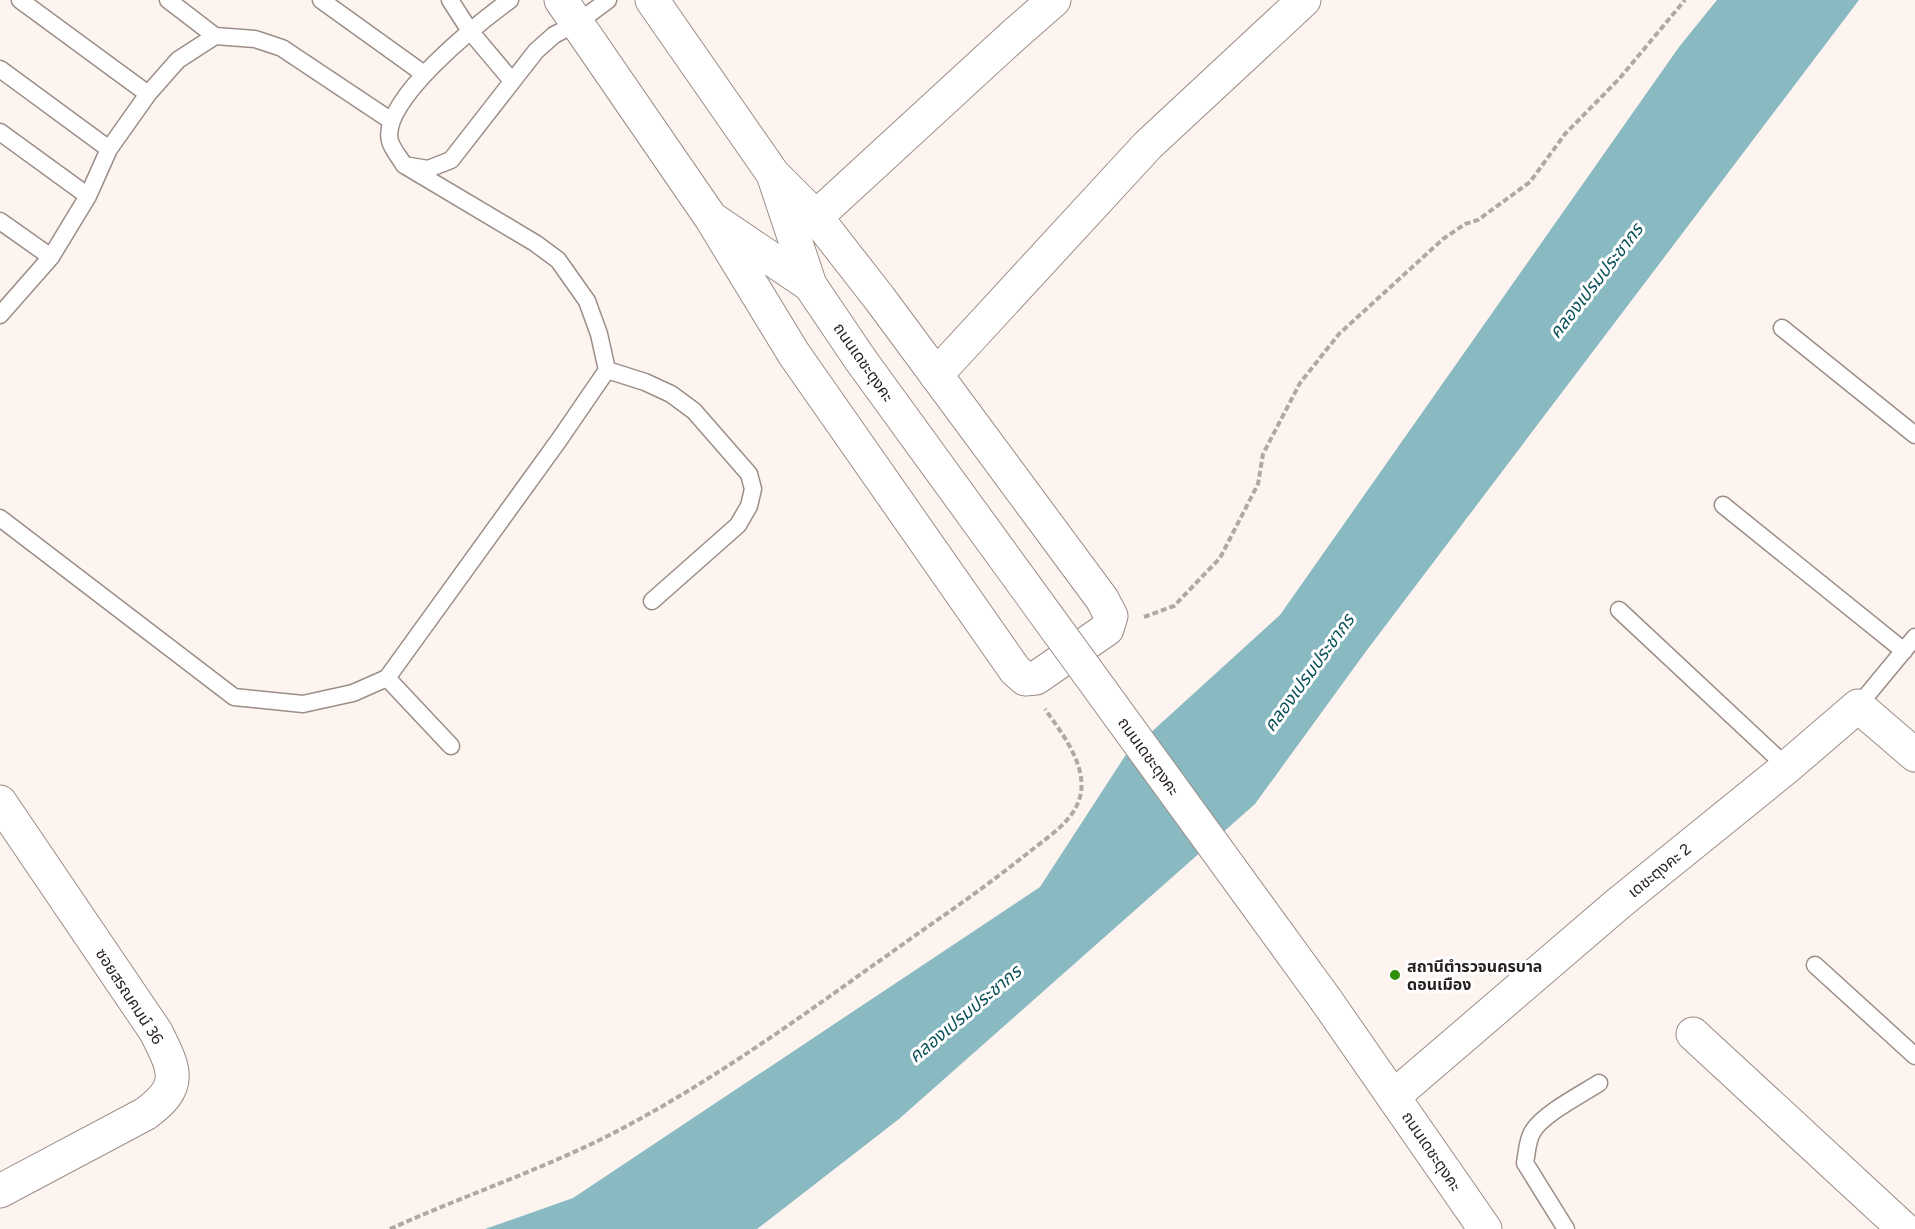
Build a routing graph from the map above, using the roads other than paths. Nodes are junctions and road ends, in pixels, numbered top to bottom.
1 (20, 0) edge
2 (168, 0) edge
3 (321, 0) edge
4 (450, 0) edge
5 (608, 0) edge
6 (652, 0) edge
7 (1054, 0) edge
8 (1304, 0) edge
9 (504, 5) edge
10 (564, 19) edge
11 (471, 31) junction
12 (215, 36) junction
13 (0, 69) edge
14 (424, 74) junction
15 (512, 81) junction
16 (148, 94) junction
17 (390, 120) junction
18 (0, 132) edge
19 (109, 149) junction
20 (404, 165) junction
21 (773, 174) junction
22 (88, 196) junction
23 (816, 217) junction
24 (711, 218) junction
25 (0, 221) edge
26 (51, 256) junction
27 (810, 285) junction
28 (0, 315) edge
29 (1782, 328) dead end
30 (607, 370) junction
31 (936, 375) junction
32 (1915, 435) edge
33 (1724, 505) dead end
34 (0, 518) edge
35 (652, 601) dead end
36 (1619, 610) dead end
37 (1915, 637) edge
38 (1904, 651) junction
39 (387, 678) junction
40 (1858, 706) junction
41 (451, 747) dead end
42 (1915, 755) edge
43 (1787, 767) junction
44 (0, 802) edge
45 (1815, 965) dead end
46 (1693, 1035) dead end
47 (1915, 1056) edge
48 (1599, 1083) dead end
49 (1394, 1096) junction
50 (0, 1191) edge
51 (1485, 1229) edge
52 (1566, 1229) edge
53 (1904, 1229) edge

1 - 16 lane
2 - 12 lane
3 - 14 lane
4 - 11 lane
5 - 10 lane
6 - 21 street, ถนนเดชะตุงคะ
7 - 23 street
8 - 31 street
9 - 11 lane
10 - 15 lane
10 - 24 street, ถนนเดชะตุงคะ
11 - 14 lane
11 - 15 lane
12 - 16 lane
12 - 17 lane
13 - 19 lane
14 - 17 lane
15 - 20 lane
16 - 19 lane
17 - 20 lane
18 - 22 lane
19 - 22 lane
20 - 30 lane
21 - 23 street
21 - 27 street, ถนนเดชะตุงคะ
22 - 26 lane
23 - 31 street
24 - 27 street, ถนนเดชะตุงคะ
24 - 31 street
25 - 26 lane
26 - 28 lane
27 - 49 street, ถนนเดชะตุงคะ, bridge
29 - 32 lane
30 - 35 lane
30 - 39 lane
33 - 38 lane
34 - 39 lane
36 - 43 lane
37 - 38 lane, เดชะตุงคะ 2
38 - 40 lane, เดชะตุงคะ 2
39 - 41 lane
40 - 42 street
40 - 43 street, เดชะตุงคะ 2
43 - 49 street, เดชะตุงคะ 2
44 - 50 street, ซอยสรณคมน์ 36
45 - 47 lane
46 - 53 street
48 - 52 lane
49 - 51 street, ถนนเดชะตุงคะ

